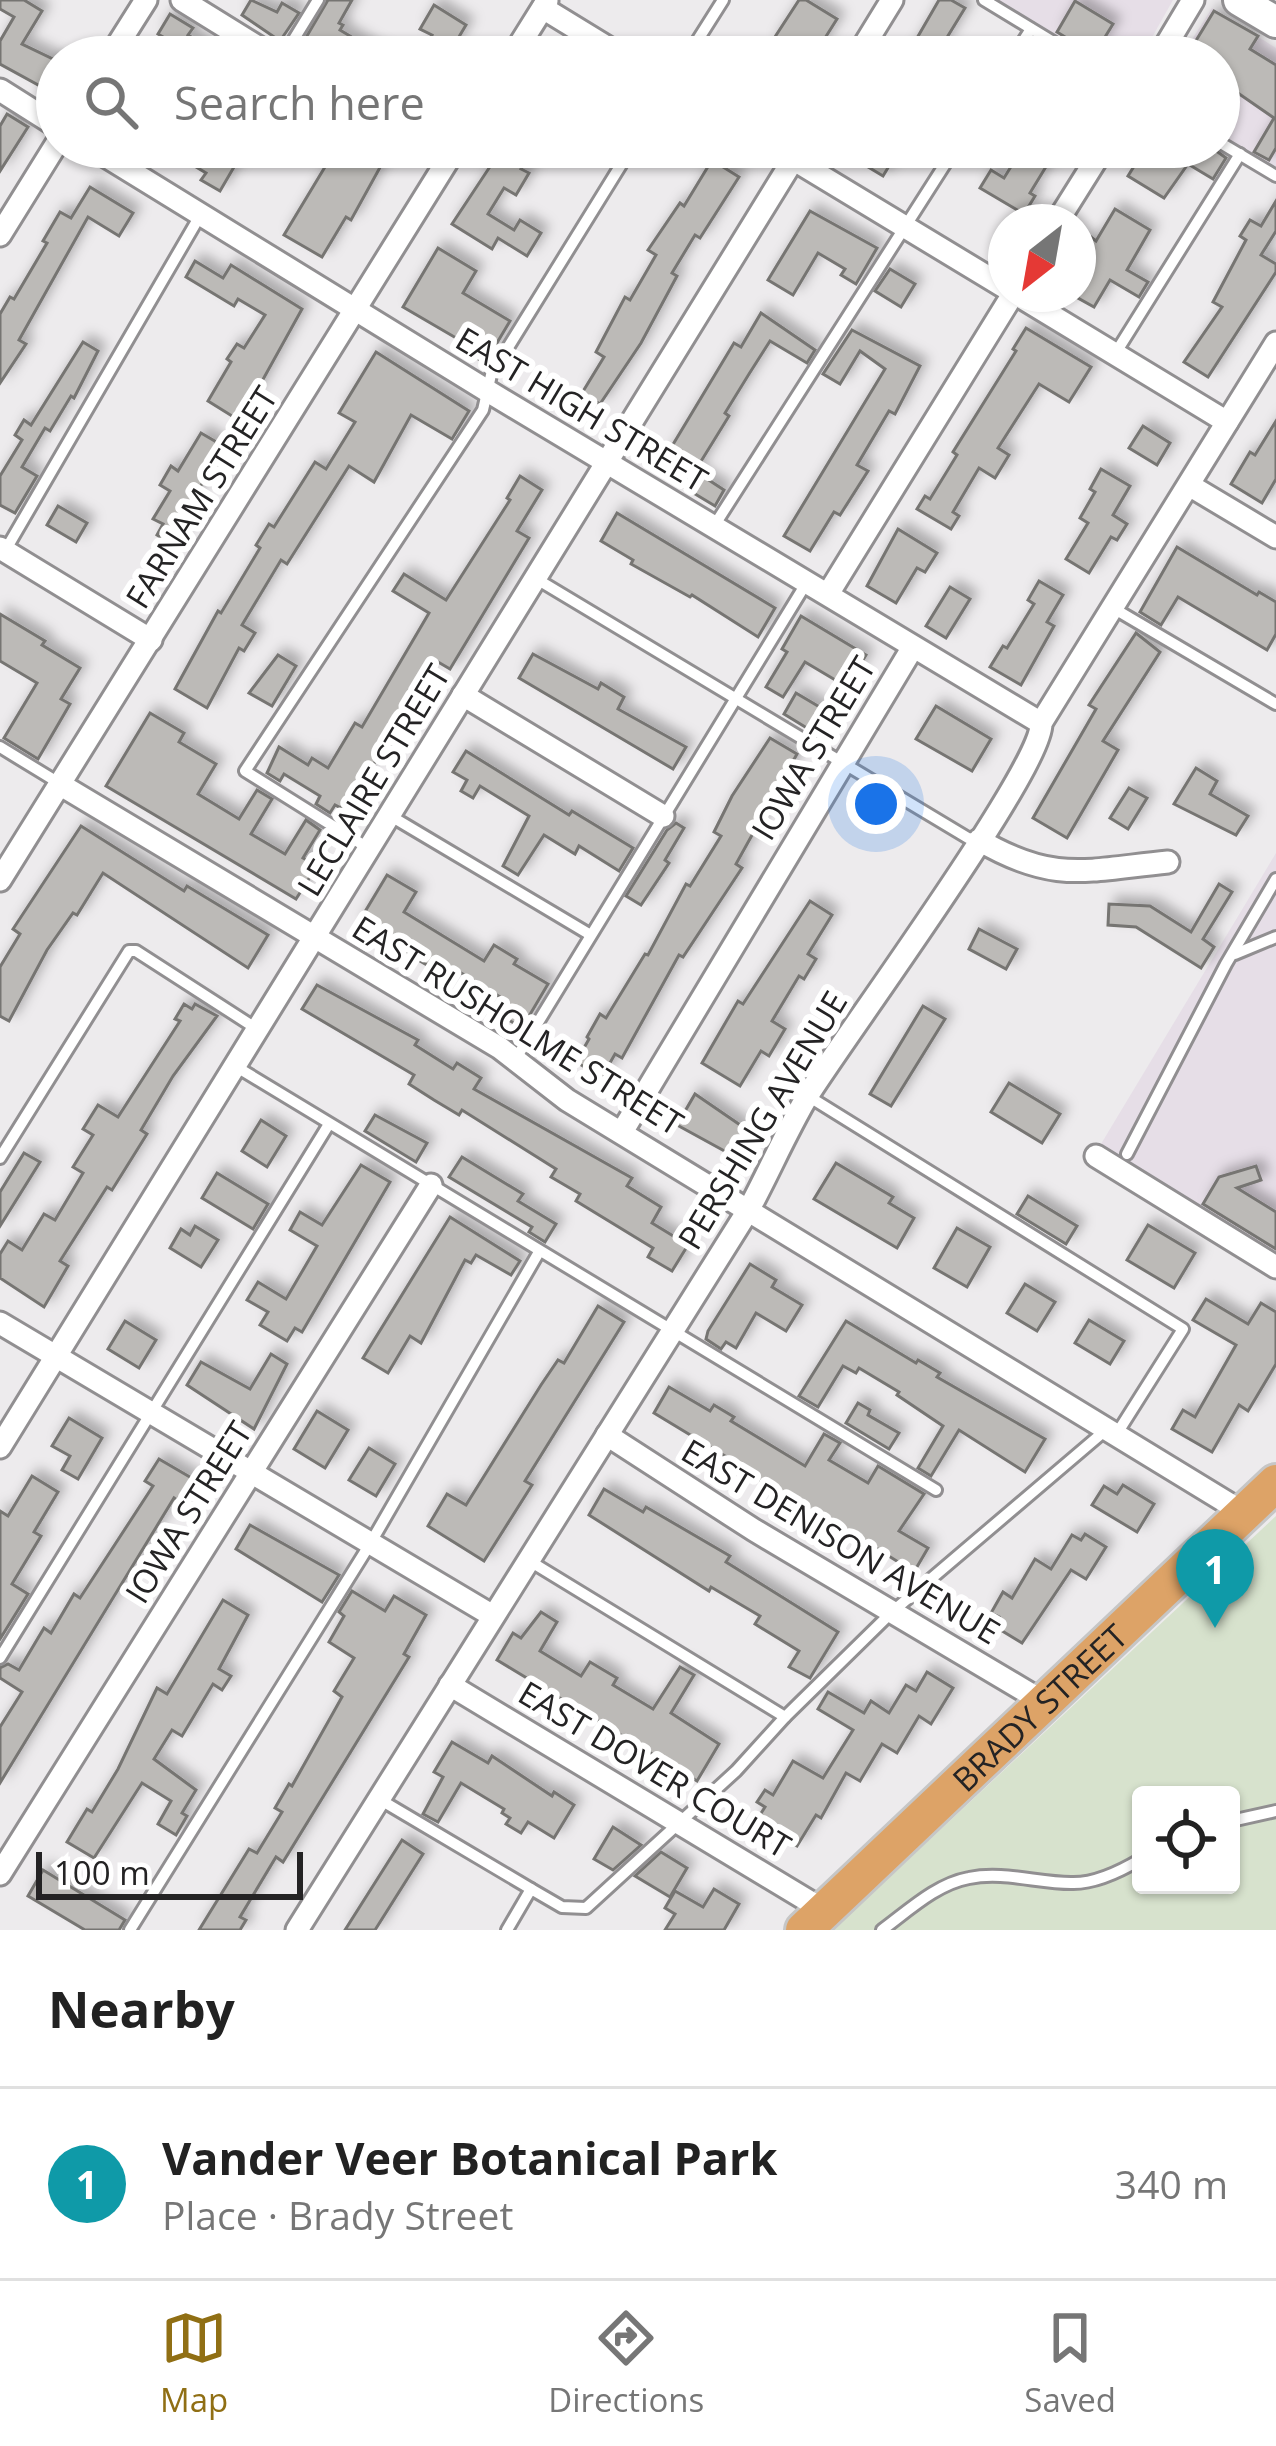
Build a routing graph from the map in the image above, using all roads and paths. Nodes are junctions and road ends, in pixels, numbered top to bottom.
1 (146, 0) edge
2 (182, 0) edge
3 (318, 0) edge
4 (722, 0) edge
5 (892, 0) edge
6 (984, 0) edge
7 (1193, 0) edge
8 (1238, 0) edge
9 (545, 4) edge
10 (1276, 22) edge
11 (1031, 28) junction
12 (123, 36) edge
13 (240, 36) edge
14 (297, 36) edge
15 (525, 36) edge
16 (592, 36) edge
17 (700, 36) edge
18 (869, 36) edge
19 (1026, 36) edge
20 (1044, 36) edge
21 (1172, 36) edge
22 (0, 90) edge
23 (36, 113) edge
24 (1240, 154) edge
25 (42, 168) edge
26 (125, 168) edge
27 (443, 168) edge
28 (619, 168) edge
29 (788, 168) edge
30 (820, 168) edge
31 (943, 168) edge
32 (1091, 168) edge
33 (1231, 168) edge
34 (1276, 176) edge
35 (1069, 204) edge
36 (201, 214) junction
37 (907, 226) junction
38 (0, 235) edge
39 (988, 277) edge
40 (356, 311) junction
41 (1003, 312) edge
42 (1044, 312) edge
43 (1276, 343) edge
44 (1115, 354) junction
45 (485, 391) junction
46 (1227, 422) junction
47 (607, 463) junction
48 (1189, 485) junction
49 (714, 526) junction
50 (1276, 537) edge
51 (3, 549) edge
52 (535, 578) junction
53 (807, 582) junction
54 (828, 594) junction
55 (1113, 608) junction
56 (151, 640) junction
57 (914, 646) junction
58 (463, 695) junction
59 (735, 699) junction
60 (1276, 704) edge
61 (1041, 723) junction
62 (0, 747) edge
63 (841, 764) junction
64 (62, 784) junction
65 (389, 815) junction
66 (663, 816) junction
67 (979, 840) junction
68 (368, 848) junction
69 (1168, 862) dead end
70 (1276, 879) edge
71 (0, 880) edge
72 (589, 934) junction
73 (1276, 937) edge
74 (317, 938) junction
75 (1233, 955) junction
76 (257, 1029) junction
77 (514, 1060) junction
78 (234, 1066) junction
79 (808, 1096) junction
80 (329, 1124) junction
81 (622, 1132) junction
82 (1127, 1154) dead end
83 (1096, 1156) dead end
84 (0, 1158) edge
85 (430, 1185) junction
86 (749, 1209) junction
87 (538, 1252) junction
88 (1276, 1267) edge
89 (0, 1322) edge
90 (673, 1330) junction
91 (56, 1355) junction
92 (149, 1411) junction
93 (1112, 1432) junction
94 (608, 1435) junction
95 (0, 1447) edge
96 (253, 1472) junction
97 (1276, 1484) edge
98 (936, 1490) dead end
99 (1244, 1514) junction
100 (370, 1544) junction
101 (528, 1560) junction
102 (892, 1612) junction
103 (493, 1616) junction
104 (0, 1658) edge
105 (450, 1684) junction
106 (1042, 1701) junction
107 (785, 1718) junction
108 (378, 1798) junction
109 (1276, 1811) edge
110 (1240, 1819) edge
111 (681, 1822) junction
112 (1132, 1864) edge
113 (0, 1874) edge
114 (531, 1889) junction
115 (815, 1920) edge
116 (305, 1927) edge
117 (130, 1930) edge
118 (507, 1930) edge
119 (882, 1930) edge

1 - 12 street
2 - 13 street
3 - 14 lane
4 - 17 lane
5 - 18 street
6 - 11 lane
7 - 21 street
8 - 10 main road
9 - 15 street
9 - 16 street
11 - 19 lane
11 - 20 lane
22 - 23 street
24 - 34 lane
25 - 38 street
26 - 36 street, EAST HIGH STREET
27 - 40 street, FARNAM STREET
28 - 45 lane
29 - 47 street, LECLAIRE STREET
30 - 37 street
31 - 37 lane
32 - 35 street
33 - 44 lane
36 - 40 street, EAST HIGH STREET
36 - 51 lane
37 - 39 street
37 - 49 lane
40 - 45 street, EAST HIGH STREET
40 - 56 street, FARNAM STREET
41 - 54 street
42 - 44 street
43 - 46 street, PERSHING AVENUE
44 - 46 street
45 - 47 street, EAST HIGH STREET
45 - 68 lane
46 - 48 street, PERSHING AVENUE
47 - 49 street, EAST HIGH STREET
47 - 52 street, LECLAIRE STREET
48 - 50 street
48 - 55 street, PERSHING AVENUE
49 - 53 street, EAST HIGH STREET
51 - 56 street
52 - 58 street, LECLAIRE STREET
52 - 59 lane
53 - 54 street, EAST HIGH STREET
53 - 59 lane
54 - 57 street, EAST HIGH STREET
55 - 60 lane
55 - 61 street, PERSHING AVENUE
56 - 64 street, FARNAM STREET
57 - 61 street, EAST HIGH STREET
57 - 63 street, IOWA STREET
58 - 65 street, LECLAIRE STREET
58 - 66 street
59 - 63 lane
59 - 66 lane
61 - 67 street, PERSHING AVENUE
62 - 64 lane
63 - 67 lane
63 - 81 street, IOWA STREET
64 - 71 street, FARNAM STREET
64 - 74 street, EAST RUSHOLME STREET
65 - 68 street, LECLAIRE STREET
65 - 72 lane
66 - 72 lane
67 - 69 street
67 - 79 street, PERSHING AVENUE
68 - 74 street, LECLAIRE STREET
70 - 75 lane
72 - 77 lane
73 - 75 lane
74 - 76 street, LECLAIRE STREET
74 - 77 street, EAST RUSHOLME STREET
75 - 82 lane
76 - 78 street, LECLAIRE STREET
76 - 84 lane
77 - 81 street, EAST RUSHOLME STREET
78 - 80 lane
78 - 91 street, LECLAIRE STREET
79 - 86 street, PERSHING AVENUE
79 - 93 lane
80 - 85 lane
80 - 92 lane
81 - 86 street, EAST RUSHOLME STREET
83 - 88 street
85 - 87 lane
85 - 96 street, IOWA STREET
86 - 90 street, PERSHING AVENUE
86 - 93 street, EAST RUSHOLME STREET
87 - 90 lane
87 - 100 lane
89 - 91 street
90 - 94 street, PERSHING AVENUE
90 - 98 lane
91 - 92 street
91 - 95 street, LECLAIRE STREET
92 - 96 street
92 - 104 lane
93 - 99 street, EAST RUSHOLME STREET
93 - 102 lane
94 - 101 street, PERSHING AVENUE
94 - 102 street, EAST DENISON AVENUE
96 - 100 street
96 - 113 street, IOWA STREET
97 - 99 highway, BRADY STREET
99 - 106 highway, BRADY STREET
100 - 103 street
100 - 117 lane
101 - 103 street, PERSHING AVENUE
101 - 107 lane
102 - 106 street, EAST DENISON AVENUE
102 - 107 lane
103 - 105 street, PERSHING AVENUE
105 - 108 street, PERSHING AVENUE
105 - 111 street, EAST DOVER COURT
106 - 115 highway, BRADY STREET
107 - 111 lane
108 - 114 lane
108 - 116 street, PERSHING AVENUE
109 - 110 lane
111 - 114 lane
111 - 115 street, EAST DOVER COURT
112 - 119 lane
114 - 118 lane

